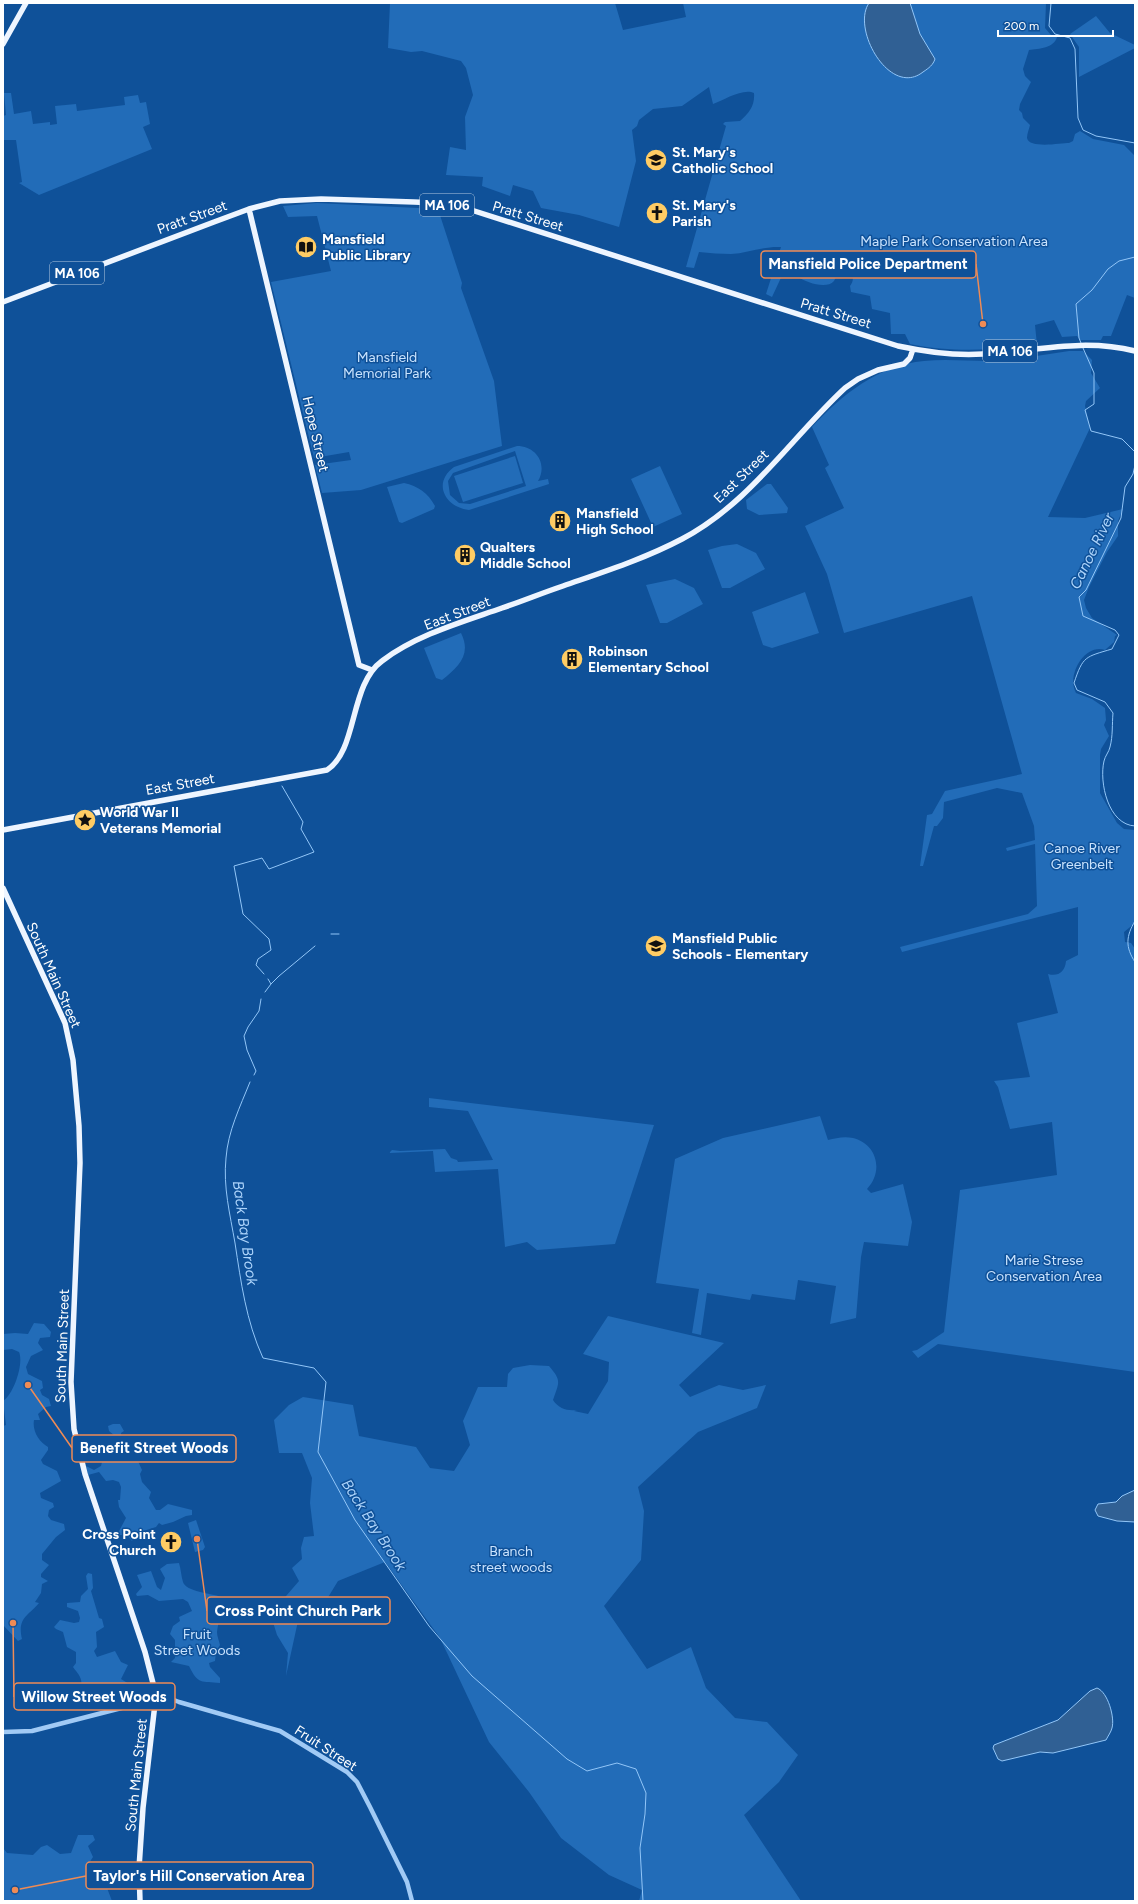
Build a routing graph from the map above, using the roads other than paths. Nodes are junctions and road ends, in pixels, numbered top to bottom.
1 (26, 3) edge
2 (3, 44) edge
3 (249, 209) junction
4 (3, 302) edge
5 (913, 349) junction
6 (1135, 351) edge
7 (372, 670) junction
8 (3, 830) edge
9 (3, 888) edge
10 (156, 1694) junction
11 (142, 1703) junction
12 (155, 1706) junction
13 (3, 1732) edge
14 (140, 1901) edge
15 (412, 1901) edge

1 - 2 main road
3 - 4 main road, Pratt Street / MA 106
3 - 5 main road, Pratt Street / MA 106
3 - 7 main road, Hope Street
5 - 6 main road, Pratt Street / MA 106
5 - 7 main road, East Street
7 - 8 main road, East Street
9 - 10 main road, South Main Street
10 - 11 street
10 - 12 main road, South Main Street
10 - 15 street, Fruit Street
11 - 12 street
11 - 13 street
12 - 14 main road, South Main Street

